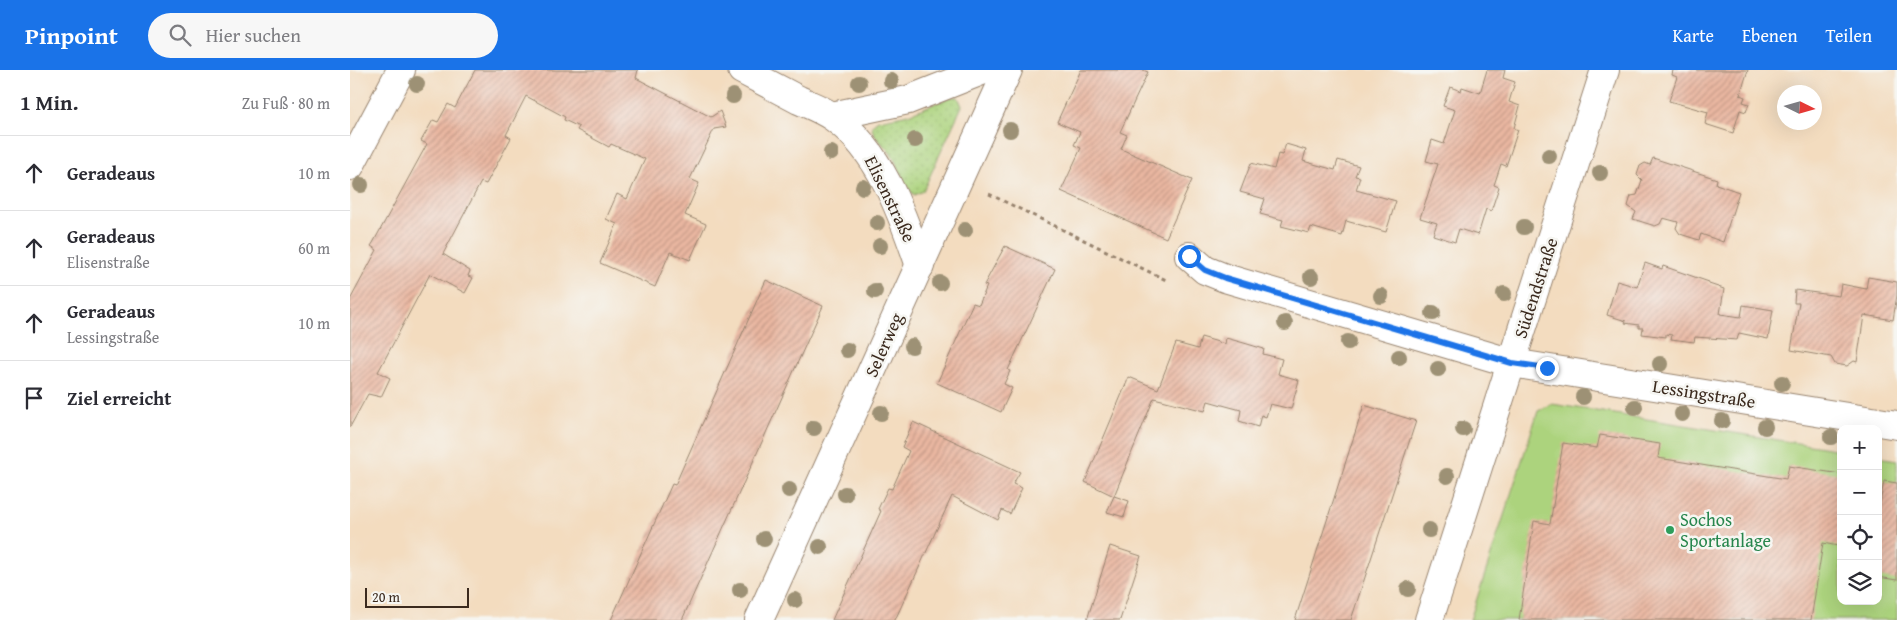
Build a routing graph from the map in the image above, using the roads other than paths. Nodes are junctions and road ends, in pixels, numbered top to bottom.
1 (401, 70) edge
2 (742, 70) edge
3 (984, 70) edge
4 (1008, 70) edge
5 (1605, 70) edge
6 (832, 116) junction
7 (350, 166) edge
8 (1189, 256) dead end
9 (920, 266) junction
10 (1512, 363) junction
11 (1897, 425) edge
12 (759, 620) edge
13 (1429, 620) edge

1 - 7 street
2 - 6 street, Elisenstraße
3 - 6 street
4 - 9 street, Selerweg
5 - 10 street, Südendstraße
6 - 9 street, Elisenstraße
8 - 10 street
9 - 12 street, Selerweg
10 - 11 street, Lessingstraße
10 - 13 street, Südendstraße

